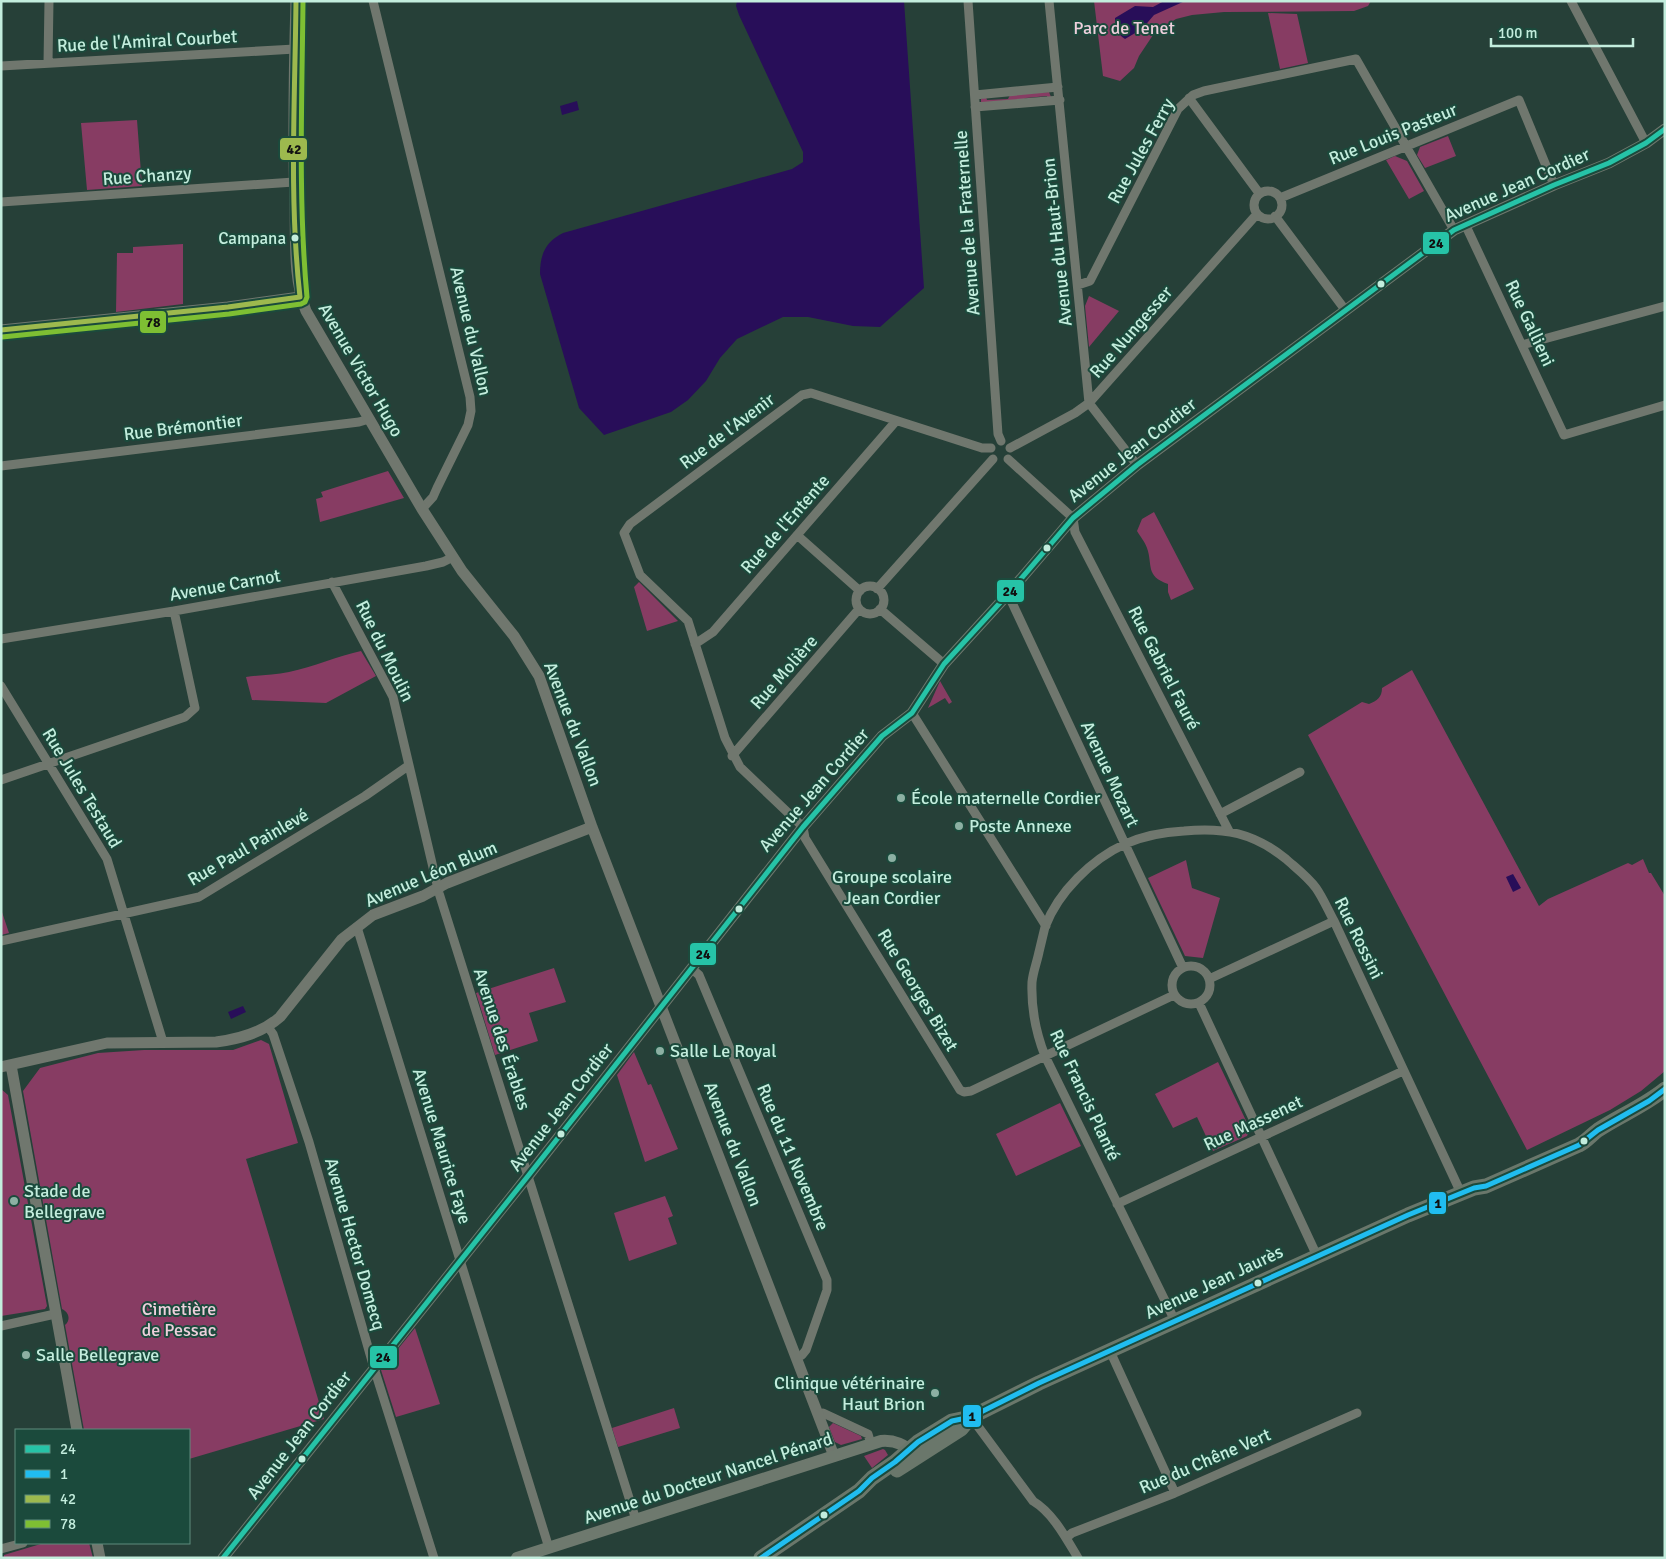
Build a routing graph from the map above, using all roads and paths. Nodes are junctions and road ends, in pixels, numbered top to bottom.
1 (49, 1) edge
2 (296, 1) edge
3 (373, 1) edge
4 (968, 1) edge
5 (1049, 1) edge
6 (1571, 1) edge
7 (295, 49) junction
8 (48, 63) junction
9 (1, 66) edge
10 (1058, 87) junction
11 (974, 95) junction
12 (1189, 98) junction
13 (1060, 100) junction
14 (975, 107) junction
15 (1665, 129) edge
16 (1646, 143) junction
17 (1405, 146) junction
18 (294, 182) junction
19 (1554, 185) junction
20 (1259, 194) junction
21 (1280, 198) junction
22 (1, 202) edge
23 (1257, 214) junction
24 (1275, 216) junction
25 (1465, 224) junction
26 (1454, 230) junction
27 (1078, 285) junction
28 (300, 297) junction
29 (1665, 306) edge
30 (1346, 311) junction
31 (1, 330) edge
32 (1522, 345) junction
33 (1089, 403) junction
34 (1665, 405) edge
35 (369, 419) junction
36 (896, 421) junction
37 (1001, 441) junction
38 (990, 448) junction
39 (1010, 448) junction
40 (993, 459) junction
41 (1008, 459) junction
42 (1137, 465) junction
43 (1, 466) edge
44 (422, 509) junction
45 (1073, 518) junction
46 (797, 535) junction
47 (453, 556) junction
48 (332, 582) junction
49 (877, 589) junction
50 (860, 591) junction
51 (1008, 594) junction
52 (859, 609) junction
53 (880, 609) junction
54 (174, 611) junction
55 (1, 639) edge
56 (695, 644) junction
57 (944, 664) junction
58 (1, 686) edge
59 (912, 713) junction
60 (732, 756) junction
61 (48, 764) junction
62 (408, 766) junction
63 (1300, 772) dead end
64 (1, 780) edge
65 (1220, 814) junction
66 (803, 826) junction
67 (592, 827) junction
68 (1229, 831) junction
69 (1125, 844) junction
70 (437, 888) junction
71 (124, 913) junction
72 (1334, 921) junction
73 (1046, 926) junction
74 (357, 927) junction
75 (1, 941) edge
76 (1183, 968) junction
77 (692, 969) junction
78 (1209, 979) junction
79 (1174, 995) junction
80 (1199, 1002) junction
81 (662, 1007) junction
82 (268, 1028) junction
83 (163, 1042) junction
84 (1045, 1056) junction
85 (6, 1066) edge
86 (1403, 1071) junction
87 (1663, 1093) edge
88 (1261, 1138) junction
89 (528, 1176) junction
90 (1467, 1191) junction
91 (1118, 1204) junction
92 (1316, 1256) junction
93 (461, 1260) junction
94 (55, 1314) junction
95 (1175, 1321) junction
96 (1, 1326) edge
97 (1110, 1351) junction
98 (796, 1357) junction
99 (374, 1368) junction
100 (1357, 1414) dead end
101 (818, 1415) junction
102 (971, 1417) junction
103 (77, 1429) edge
104 (871, 1444) junction
105 (913, 1454) junction
106 (834, 1456) junction
107 (1175, 1493) junction
108 (636, 1520) junction
109 (1066, 1538) junction
110 (19, 1544) edge
111 (97, 1544) edge
112 (549, 1548) junction
113 (1, 1549) edge
114 (100, 1558) edge
115 (223, 1558) edge
116 (434, 1558) edge
117 (517, 1558) edge
118 (761, 1558) edge
119 (1078, 1558) edge

1 - 8 street
2 - 7 street, Avenue Victor Hugo
3 - 44 street, Avenue du Vallon
4 - 11 street, Avenue de la Fraternelle
5 - 10 street, Avenue du Haut-Brion
6 - 16 street
7 - 8 street, Rue de l'Amiral Courbet
7 - 18 street, Avenue Victor Hugo
8 - 9 street, Rue de l'Amiral Courbet
10 - 11 street
10 - 13 street, Avenue du Haut-Brion
11 - 14 street, Avenue de la Fraternelle
12 - 17 street, Rue Jules Ferry
12 - 20 street
12 - 27 street, Rue Jules Ferry
13 - 14 street
13 - 27 street, Avenue du Haut-Brion
14 - 37 street, Avenue de la Fraternelle
15 - 16 street, Avenue Jean Cordier
16 - 19 street, Avenue Jean Cordier
17 - 19 street, Rue Louis Pasteur
17 - 21 street, Rue Louis Pasteur
17 - 26 street
18 - 22 street, Rue Chanzy
18 - 28 street, Avenue Victor Hugo
19 - 25 street, Avenue Jean Cordier
20 - 21 street
20 - 23 street
21 - 24 street
23 - 24 street
23 - 33 street, Rue Nungesser
24 - 30 street
25 - 26 street, Avenue Jean Cordier
25 - 32 street, Rue Gallieni
26 - 30 street, Avenue Jean Cordier
27 - 33 street, Avenue du Haut-Brion
28 - 31 street
28 - 35 street, Avenue Victor Hugo
29 - 32 street
30 - 42 street, Avenue Jean Cordier
32 - 34 street, Rue Gallieni
33 - 39 street, Rue Nungesser
33 - 42 street
35 - 43 street, Rue Brémontier
35 - 44 street, Avenue Victor Hugo
36 - 38 street, Rue de l'Avenir
36 - 46 street, Rue de l'Entente
36 - 56 street, Rue de l'Avenir
37 - 38 street
37 - 39 street
38 - 40 street
39 - 41 street
40 - 41 street
40 - 49 street
41 - 45 street
42 - 45 street, Avenue Jean Cordier
44 - 47 street, Avenue du Vallon
45 - 51 street, Avenue Jean Cordier
45 - 65 street, Rue Gabriel Fauré
46 - 50 street
46 - 56 street, Rue de l'Entente
47 - 48 street, Avenue Carnot
47 - 67 street, Avenue du Vallon
48 - 54 street, Avenue Carnot
48 - 62 street, Rue du Moulin
49 - 50 street
49 - 53 street
50 - 52 street
51 - 57 street, Avenue Jean Cordier
51 - 69 street, Avenue Mozart
52 - 53 street
52 - 60 street, Rue Molière
53 - 57 street
54 - 55 street, Avenue Carnot
54 - 61 street
56 - 60 street
57 - 59 street, Avenue Jean Cordier
58 - 61 street, Rue Jules Testaud
59 - 66 street, Avenue Jean Cordier
59 - 73 street
60 - 66 street
61 - 64 street
61 - 71 street, Rue Jules Testaud
62 - 70 street, Avenue des Érables
62 - 71 street, Rue Paul Painlevé
63 - 65 street
65 - 68 street, Rue Gabriel Fauré
66 - 77 street, Avenue Jean Cordier
66 - 84 street, Rue Georges Bizet
67 - 70 street, Avenue Léon Blum
67 - 81 street, Avenue du Vallon
68 - 69 street, Rue Rossini
68 - 72 street, Rue Rossini
69 - 73 street, Rue Francis Planté
69 - 76 street, Avenue Mozart
70 - 74 street, Avenue Léon Blum
70 - 89 street, Avenue des Érables
71 - 75 street, Rue Paul Painlevé
71 - 83 street, Rue Jules Testaud
72 - 78 street
72 - 86 street, Rue Rossini
73 - 84 street, Rue Francis Planté
74 - 82 street, Avenue Léon Blum
74 - 93 street, Avenue Maurice Faye
76 - 78 street
76 - 79 street
77 - 81 street, Avenue Jean Cordier
77 - 98 street, Rue du 11 Novembre
78 - 80 street
79 - 80 street
79 - 84 street
80 - 88 street
81 - 89 street, Avenue Jean Cordier
81 - 98 street, Avenue du Vallon
82 - 83 street, Avenue Léon Blum
82 - 99 street, Avenue Hector Domecq
83 - 85 street, Avenue Léon Blum
84 - 91 street, Rue Francis Planté
85 - 94 street
86 - 88 street, Rue Massenet
86 - 90 street, Rue Rossini
87 - 90 main road, Avenue Jean Jaurès
88 - 91 street, Rue Massenet
88 - 92 street
89 - 93 street, Avenue Jean Cordier
89 - 108 street, Avenue des Érables
90 - 92 main road, Avenue Jean Jaurès
91 - 95 street, Rue Francis Planté
92 - 95 main road, Avenue Jean Jaurès
93 - 99 street, Avenue Jean Cordier
93 - 112 street, Avenue Maurice Faye
94 - 96 street
94 - 103 street
95 - 97 main road, Avenue Jean Jaurès
97 - 102 main road, Avenue Jean Jaurès
97 - 107 street
98 - 101 street, Avenue du Vallon
99 - 115 street, Avenue Jean Cordier
99 - 116 street, Avenue Hector Domecq
100 - 107 street, Rue du Chêne Vert
101 - 104 street
101 - 106 street, Avenue du Vallon
102 - 105 main road, Avenue Jean Jaurès
102 - 109 street
104 - 105 main road, Avenue du Docteur Nancel Pénard
104 - 106 main road, Avenue du Docteur Nancel Pénard
105 - 118 main road, Avenue Jean Jaurès
106 - 108 main road, Avenue du Docteur Nancel Pénard
107 - 109 street, Rue du Chêne Vert
108 - 112 main road, Avenue du Docteur Nancel Pénard
109 - 119 street
110 - 113 street
111 - 114 street
112 - 117 main road, Avenue du Docteur Nancel Pénard

